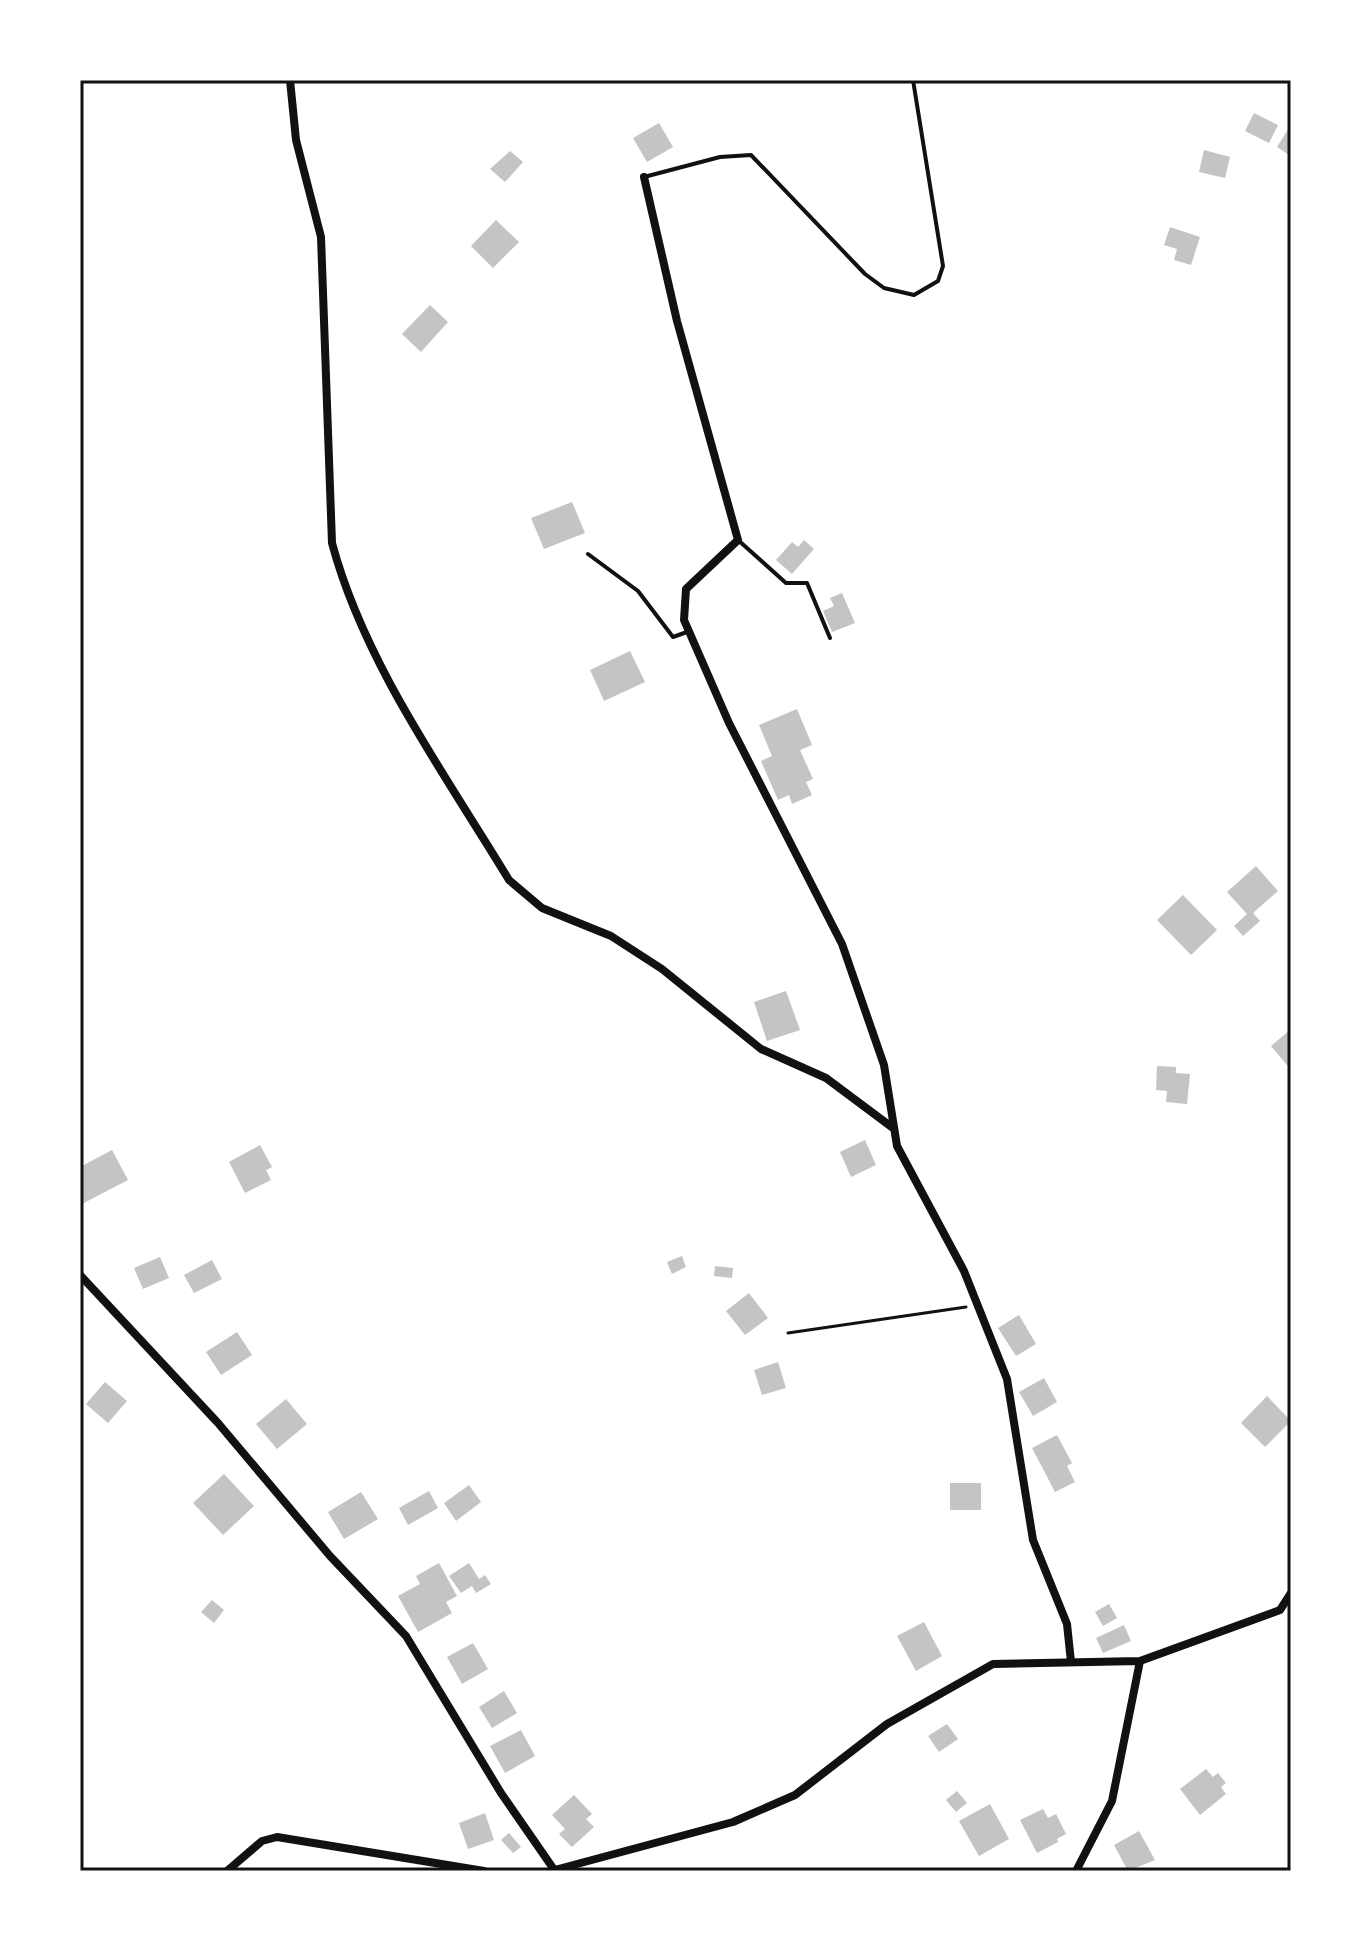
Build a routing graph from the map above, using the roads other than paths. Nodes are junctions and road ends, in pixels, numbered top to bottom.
1 (290, 80) edge
2 (913, 80) edge
3 (644, 177) joint
4 (738, 540) junction
5 (588, 554) dead end
6 (689, 631) junction
7 (830, 638) dead end
8 (894, 1129) junction
9 (80, 1275) edge
10 (1291, 1593) edge
11 (1140, 1661) junction
12 (1071, 1662) junction
13 (227, 1871) edge
14 (484, 1871) edge
15 (553, 1871) edge
16 (1076, 1871) edge

1 - 8 street
2 - 3 lane
3 - 4 street
4 - 6 street
4 - 7 lane
5 - 6 lane
6 - 8 street
8 - 12 street
9 - 15 street
10 - 11 street
11 - 12 street
11 - 16 street
12 - 15 street
13 - 14 street

